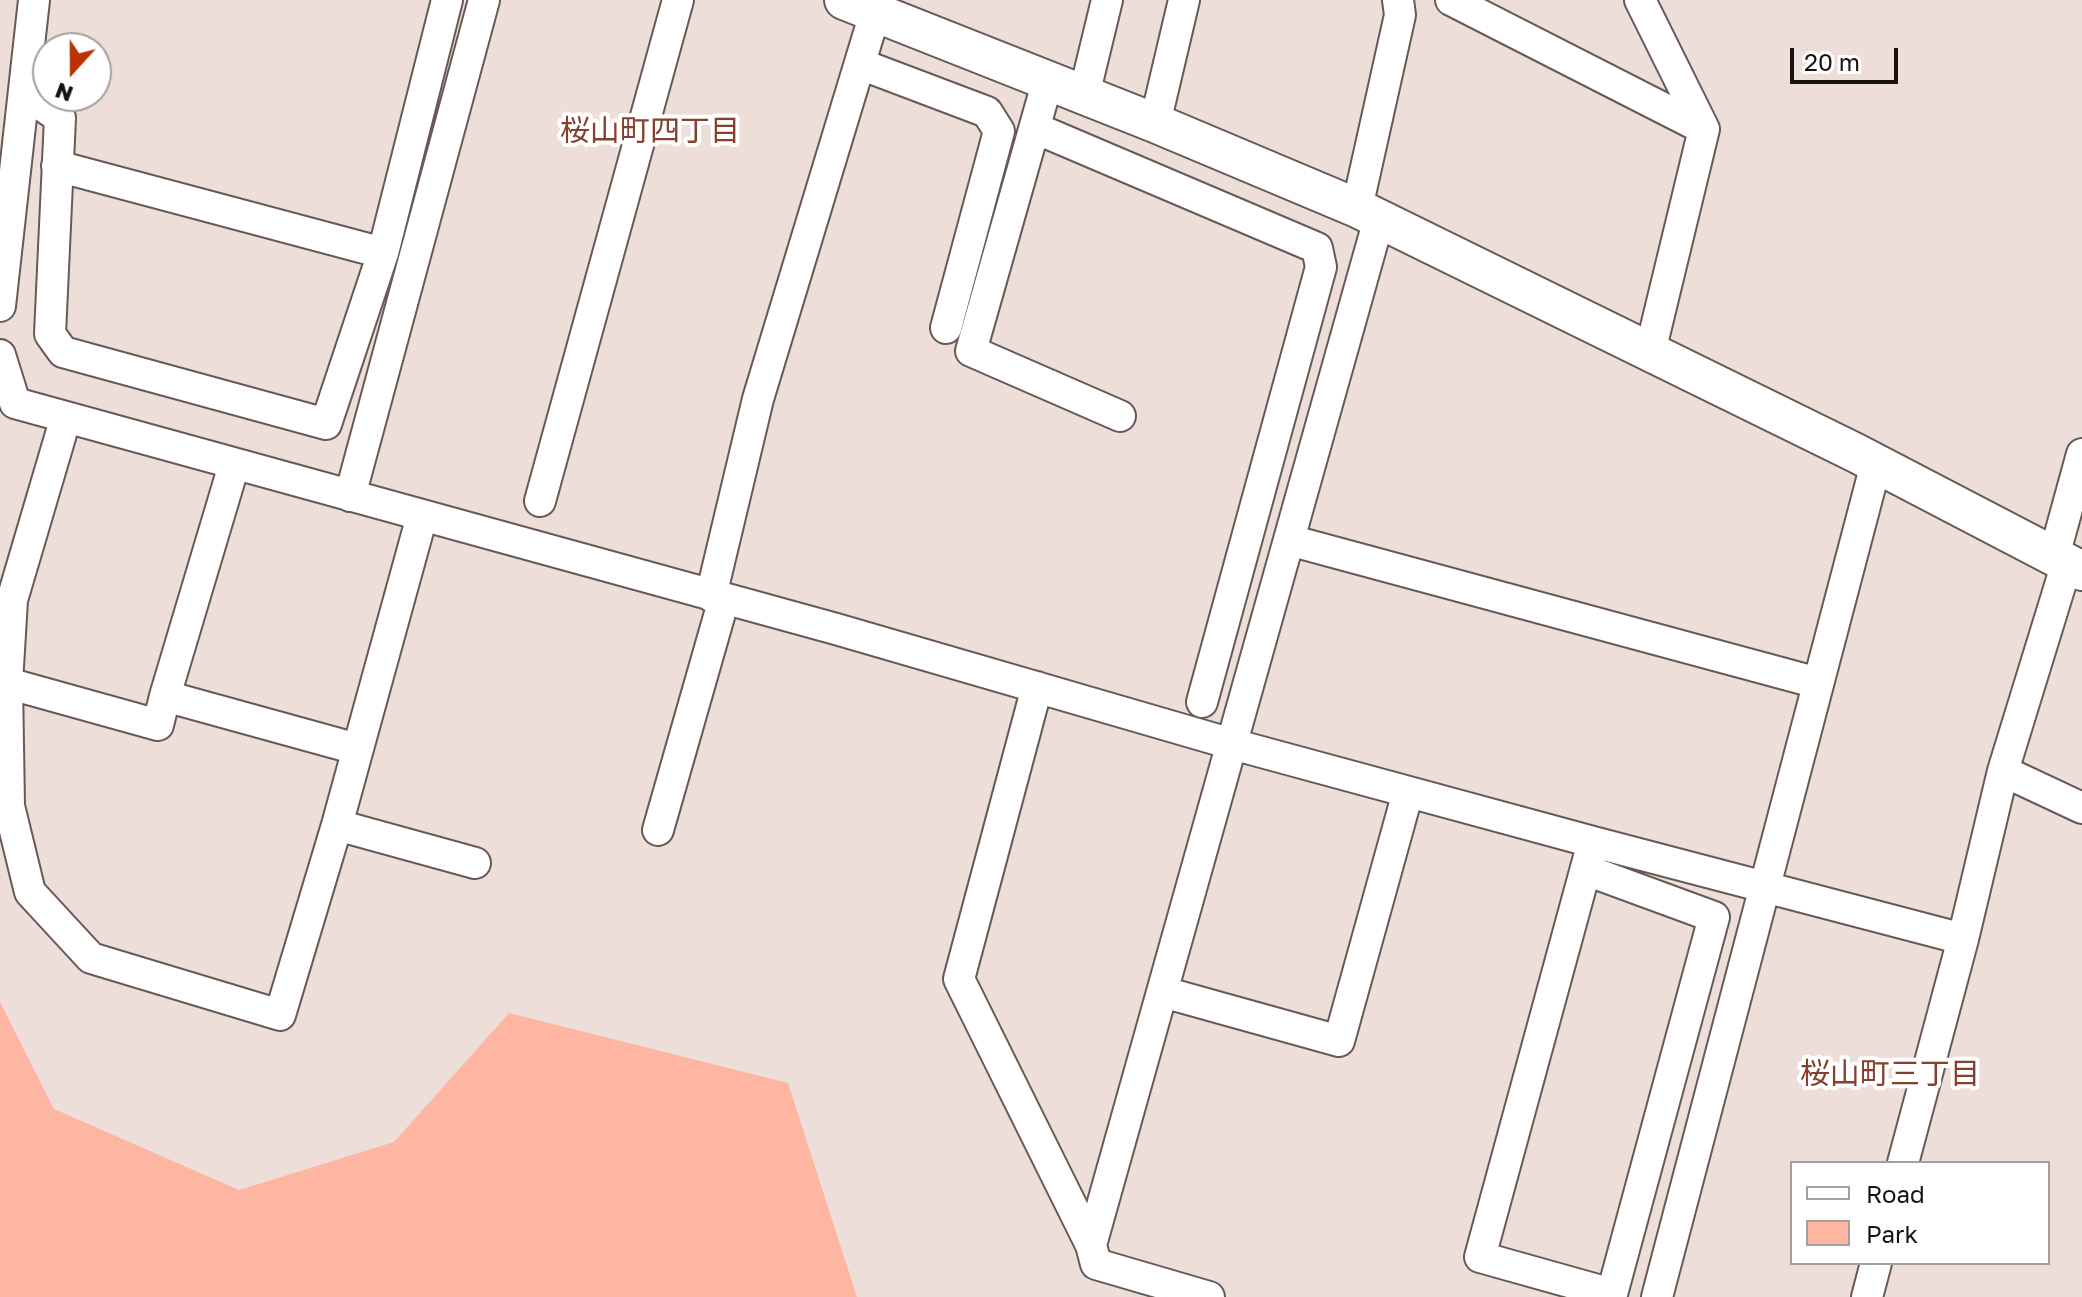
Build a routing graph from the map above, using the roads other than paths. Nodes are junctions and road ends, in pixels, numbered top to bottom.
1 (34, 0) edge
2 (447, 0) edge
3 (484, 0) edge
4 (678, 0) edge
5 (1107, 0) edge
6 (1184, 0) edge
7 (1398, 0) edge
8 (1451, 0) edge
9 (1640, 0) edge
10 (866, 4) edge
11 (860, 64) junction
12 (1048, 80) junction
13 (24, 93) junction
14 (1084, 95) junction
15 (1155, 123) junction
16 (1035, 128) junction
17 (1704, 129) junction
18 (57, 166) junction
19 (1368, 213) junction
20 (383, 253) junction
21 (0, 306) edge
22 (946, 328) dead end
23 (1650, 352) junction
24 (0, 355) edge
25 (8, 401) edge
26 (1120, 416) dead end
27 (66, 417) junction
28 (2082, 454) edge
29 (1876, 464) junction
30 (234, 465) junction
31 (350, 496) junction
32 (540, 501) dead end
33 (422, 516) junction
34 (1289, 540) junction
35 (2068, 563) edge
36 (717, 597) junction
37 (7, 683) junction
38 (1818, 683) junction
39 (1037, 687) junction
40 (165, 696) junction
41 (1202, 702) dead end
42 (1232, 744) junction
43 (357, 749) junction
44 (2003, 771) junction
45 (1408, 792) junction
46 (2082, 808) edge
47 (337, 825) junction
48 (658, 830) dead end
49 (1590, 856) junction
50 (475, 863) dead end
51 (1765, 887) junction
52 (1963, 939) junction
53 (1163, 992) junction
54 (1904, 1161) edge
55 (1091, 1245) junction
56 (1875, 1265) edge
57 (1209, 1297) edge
58 (1657, 1297) edge
59 (1867, 1297) edge

1 - 13 street
2 - 20 street
3 - 31 street
4 - 32 street
5 - 14 street
6 - 15 street
7 - 19 street
8 - 17 street
9 - 17 street
10 - 11 street
10 - 12 street
11 - 22 street
11 - 36 street
12 - 14 street
12 - 16 street
13 - 18 street
13 - 21 street
14 - 15 street
15 - 19 street
16 - 26 street
16 - 41 street
17 - 23 street
18 - 20 street
18 - 20 street
19 - 23 street
19 - 34 street
23 - 29 street
24 - 25 street
25 - 27 street
27 - 30 street
27 - 37 street
28 - 35 street
29 - 35 street
29 - 38 street
30 - 31 street
30 - 40 street
31 - 33 street
33 - 36 street
33 - 43 street
34 - 38 street
34 - 42 street
35 - 44 street
36 - 39 street
36 - 48 street
37 - 40 street
37 - 47 street
38 - 51 street
39 - 42 street
39 - 55 street
40 - 43 street
42 - 45 street
42 - 53 street
43 - 47 street
44 - 46 street
44 - 52 street
45 - 49 street
45 - 53 street
47 - 50 street
49 - 49 street
49 - 51 street
51 - 52 street
51 - 58 street
52 - 54 street
53 - 55 street
55 - 57 street
56 - 59 street

